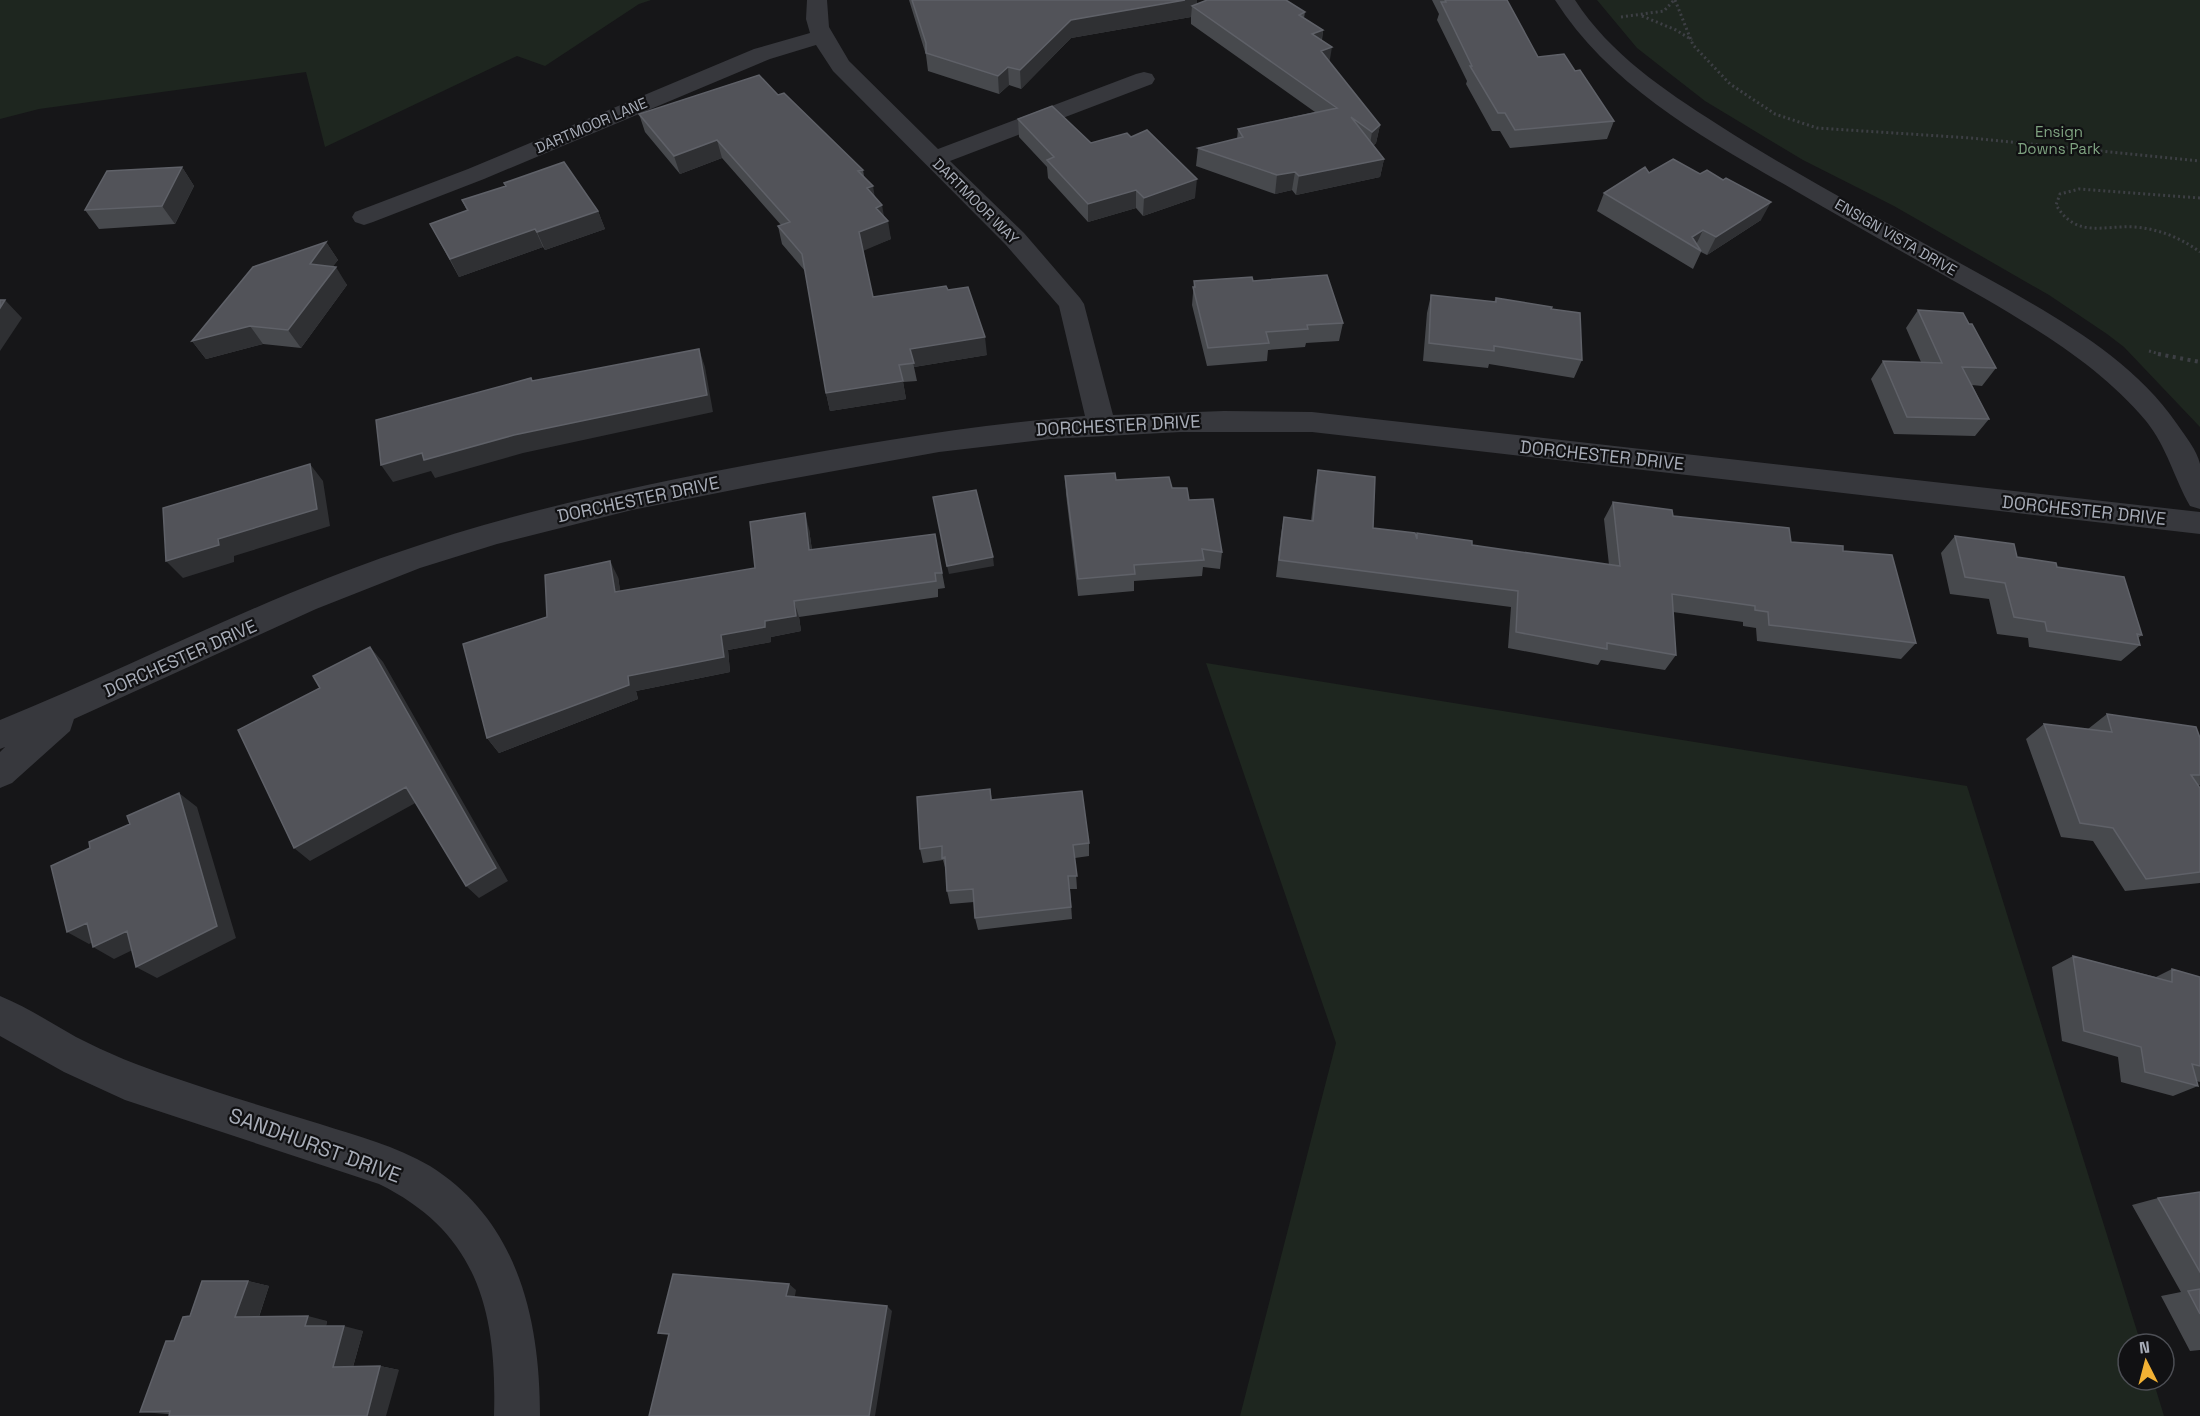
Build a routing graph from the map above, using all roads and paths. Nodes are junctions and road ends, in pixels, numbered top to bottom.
1 (817, 0) edge
2 (1565, 0) edge
3 (1674, 0) edge
4 (1641, 16) junction
5 (1617, 17) dead end
6 (820, 36) junction
7 (1692, 40) junction
8 (1144, 79) dead end
9 (934, 159) junction
10 (2200, 161) edge
11 (2200, 198) edge
12 (364, 217) dead end
13 (2200, 252) edge
14 (2139, 348) dead end
15 (2200, 362) edge
16 (1101, 424) junction
17 (2200, 498) edge
18 (2200, 523) edge
19 (75, 706) junction
20 (0, 735) edge
21 (0, 773) edge
22 (0, 1015) edge
23 (517, 1416) edge

1 - 6 street, DARTMOOR WAY
2 - 17 street, ENSIGN VISTA DRIVE
3 - 4 path
3 - 7 path
4 - 5 path
4 - 7 path
6 - 9 street, DARTMOOR WAY
6 - 12 street, DARTMOOR LANE
7 - 10 path
8 - 9 street
9 - 16 street, DARTMOOR WAY
11 - 13 path
14 - 15 path
16 - 18 street, DORCHESTER DRIVE
16 - 19 street, DORCHESTER DRIVE
19 - 20 street, DORCHESTER DRIVE
19 - 21 street, DORCHESTER DRIVE
22 - 23 street, SANDHURST DRIVE

